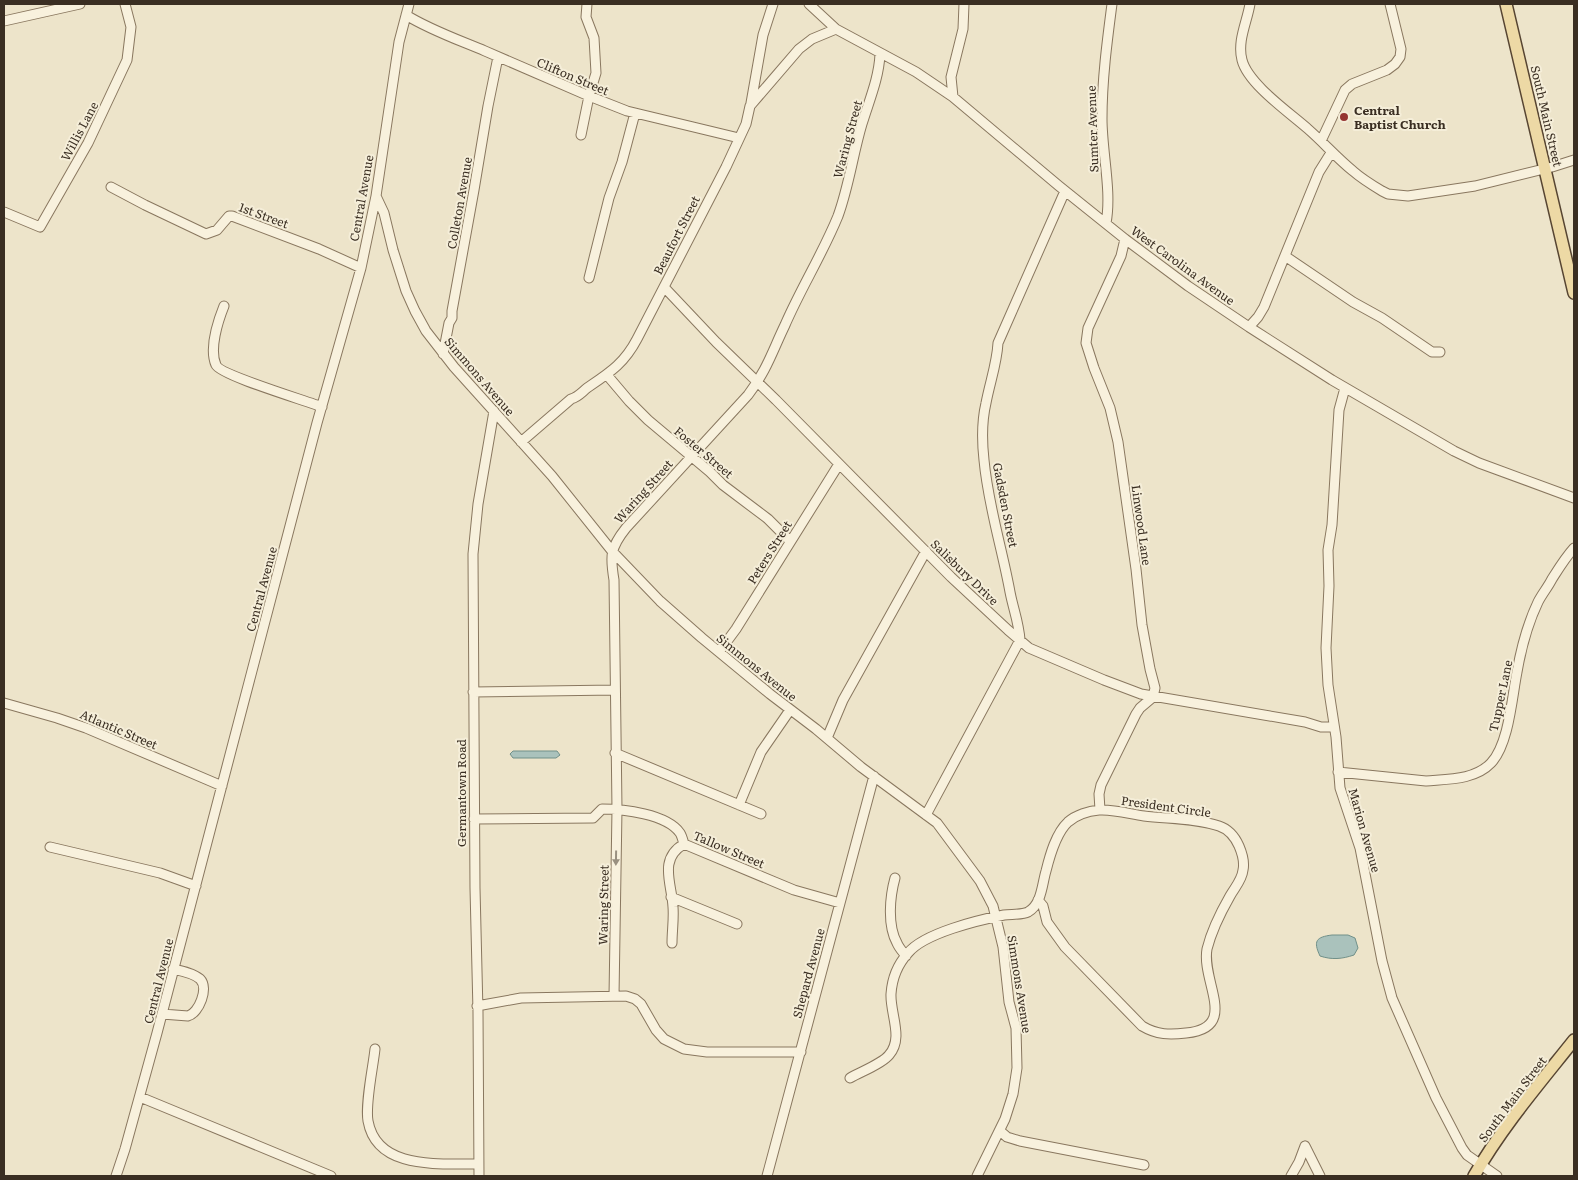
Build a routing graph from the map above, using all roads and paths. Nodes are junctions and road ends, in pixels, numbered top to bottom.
1 (80, 4) edge
2 (125, 4) edge
3 (409, 4) edge
4 (587, 4) edge
5 (773, 4) edge
6 (809, 4) edge
7 (964, 4) edge
8 (1112, 4) edge
9 (1250, 4) edge
10 (1390, 4) edge
11 (1506, 4) edge
12 (406, 15) junction
13 (4, 21) edge
14 (836, 29) junction
15 (880, 54) junction
16 (498, 57) junction
17 (589, 96) junction
18 (954, 97) junction
19 (750, 106) junction
20 (635, 113) junction
21 (581, 135) dead end
22 (739, 138) junction
23 (1321, 141) junction
24 (1334, 154) junction
25 (1574, 160) edge
26 (1546, 168) junction
27 (111, 186) dead end
28 (1065, 191) junction
29 (376, 196) junction
30 (4, 212) edge
31 (1106, 223) junction
32 (1125, 239) junction
33 (1285, 256) junction
34 (361, 268) junction
35 (589, 278) dead end
36 (664, 287) junction
37 (1574, 293) edge
38 (224, 306) dead end
39 (1248, 327) junction
40 (1440, 352) dead end
41 (443, 354) junction
42 (607, 375) junction
43 (758, 383) junction
44 (1345, 388) junction
45 (322, 407) junction
46 (494, 411) junction
47 (521, 442) junction
48 (690, 457) junction
49 (839, 464) junction
50 (1574, 498) edge
51 (790, 541) junction
52 (1574, 548) edge
53 (612, 550) junction
54 (926, 552) junction
55 (1020, 640) junction
56 (719, 652) junction
57 (615, 690) junction
58 (473, 692) junction
59 (1153, 697) junction
60 (4, 703) edge
61 (790, 710) junction
62 (1333, 727) junction
63 (827, 738) junction
64 (615, 753) junction
65 (1338, 772) junction
66 (874, 776) junction
67 (222, 786) junction
68 (739, 804) junction
69 (617, 809) junction
70 (1100, 810) junction
71 (761, 814) dead end
72 (926, 815) junction
73 (474, 818) junction
74 (684, 844) junction
75 (50, 847) dead end
76 (895, 878) dead end
77 (196, 886) junction
78 (671, 897) junction
79 (1038, 900) junction
80 (840, 904) junction
81 (996, 917) junction
82 (738, 924) dead end
83 (672, 942) dead end
84 (906, 956) junction
85 (173, 969) junction
86 (614, 996) junction
87 (477, 1006) junction
88 (162, 1014) junction
89 (1574, 1040) edge
90 (376, 1049) dead end
91 (801, 1052) junction
92 (850, 1078) dead end
93 (140, 1097) junction
94 (1000, 1131) junction
95 (478, 1164) junction
96 (1144, 1165) dead end
97 (1481, 1165) junction
98 (116, 1176) edge
99 (331, 1176) edge
100 (479, 1176) edge
101 (767, 1176) edge
102 (977, 1176) edge
103 (1291, 1176) edge
104 (1320, 1176) edge
105 (1474, 1176) edge
106 (1497, 1176) edge

1 - 13 street
2 - 30 street, Willis Lane
3 - 12 street, Central Avenue
4 - 17 street
5 - 19 street
6 - 14 street, West Carolina Avenue
7 - 18 street
8 - 31 street, Sumter Avenue
9 - 23 street
10 - 23 street
11 - 26 main road, South Main Street
12 - 16 street, Clifton Street
12 - 29 street, Central Avenue
14 - 15 street, West Carolina Avenue
14 - 19 street, Beaufort Street
15 - 18 street, West Carolina Avenue
15 - 43 street, Waring Street
16 - 17 street, Clifton Street
16 - 41 street, Colleton Avenue
17 - 20 street, Clifton Street
17 - 21 street
18 - 28 street, West Carolina Avenue
19 - 22 street, Beaufort Street
20 - 22 street, Clifton Street
20 - 35 street
22 - 36 street, Beaufort Street
23 - 24 street
24 - 26 street
24 - 33 street
25 - 26 street
26 - 37 main road, South Main Street
27 - 34 street, 1st Street
28 - 31 street, West Carolina Avenue
28 - 55 street, Gadsden Street
29 - 34 street, Central Avenue
29 - 41 street, Simmons Avenue
31 - 32 street, West Carolina Avenue
32 - 39 street, West Carolina Avenue
32 - 59 street, Linwood Lane
33 - 39 street
33 - 40 street
34 - 45 street, Central Avenue
36 - 42 street, Beaufort Street
36 - 43 street, Salisbury Drive
38 - 45 street
39 - 44 street, West Carolina Avenue
41 - 46 street, Simmons Avenue
42 - 47 street, Beaufort Street
42 - 48 street, Foster Street
43 - 48 street, Waring Street
43 - 49 street, Salisbury Drive
44 - 50 street, West Carolina Avenue
44 - 62 street, Marion Avenue
45 - 67 street, Central Avenue
46 - 47 street, Simmons Avenue
46 - 58 street, Germantown Road
47 - 53 street, Simmons Avenue
48 - 51 street, Foster Street
48 - 53 street, Waring Street
49 - 51 street, Peters Street
49 - 54 street, Salisbury Drive
51 - 56 street, Peters Street
52 - 65 street, Tupper Lane
53 - 56 street, Simmons Avenue
53 - 57 street, Waring Street
54 - 55 street, Salisbury Drive
54 - 63 street
55 - 59 street, Salisbury Drive
55 - 72 street
56 - 61 street, Simmons Avenue
57 - 58 street
57 - 64 street, Waring Street
58 - 73 street, Germantown Road
59 - 62 street, Salisbury Drive
59 - 70 street
60 - 67 street, Atlantic Street
61 - 63 street, Simmons Avenue
61 - 68 street
62 - 65 street, Marion Avenue
63 - 66 street, Simmons Avenue
64 - 68 street
64 - 69 street, Waring Street
65 - 97 street, Marion Avenue
66 - 72 street, Simmons Avenue
66 - 80 street, Shepard Avenue
67 - 77 street, Central Avenue
68 - 71 street
69 - 73 street
69 - 74 street, Tallow Street
69 -> 86 street, Waring Street
70 - 79 street, President Circle
70 - 79 street, President Circle
72 - 81 street, Simmons Avenue
73 - 87 street, Germantown Road
74 - 78 street
74 - 80 street, Tallow Street
75 - 77 street
76 - 84 street
77 - 85 street, Central Avenue
78 - 82 street
78 - 83 street
79 - 81 street
80 - 91 street, Shepard Avenue
81 - 84 street
81 - 94 street, Simmons Avenue
84 - 92 street
85 - 88 street, Central Avenue
85 - 88 street
86 - 87 street
86 - 91 street
87 - 95 street, Germantown Road
88 - 93 street, Central Avenue
89 - 97 main road, South Main Street
90 - 95 street
91 - 101 street, Shepard Avenue
93 - 98 street, Central Avenue
93 - 99 street
94 - 96 street
94 - 102 street, Simmons Avenue
95 - 100 street, Germantown Road
97 - 105 main road, South Main Street
97 - 106 street, Marion Avenue
103 - 104 street

